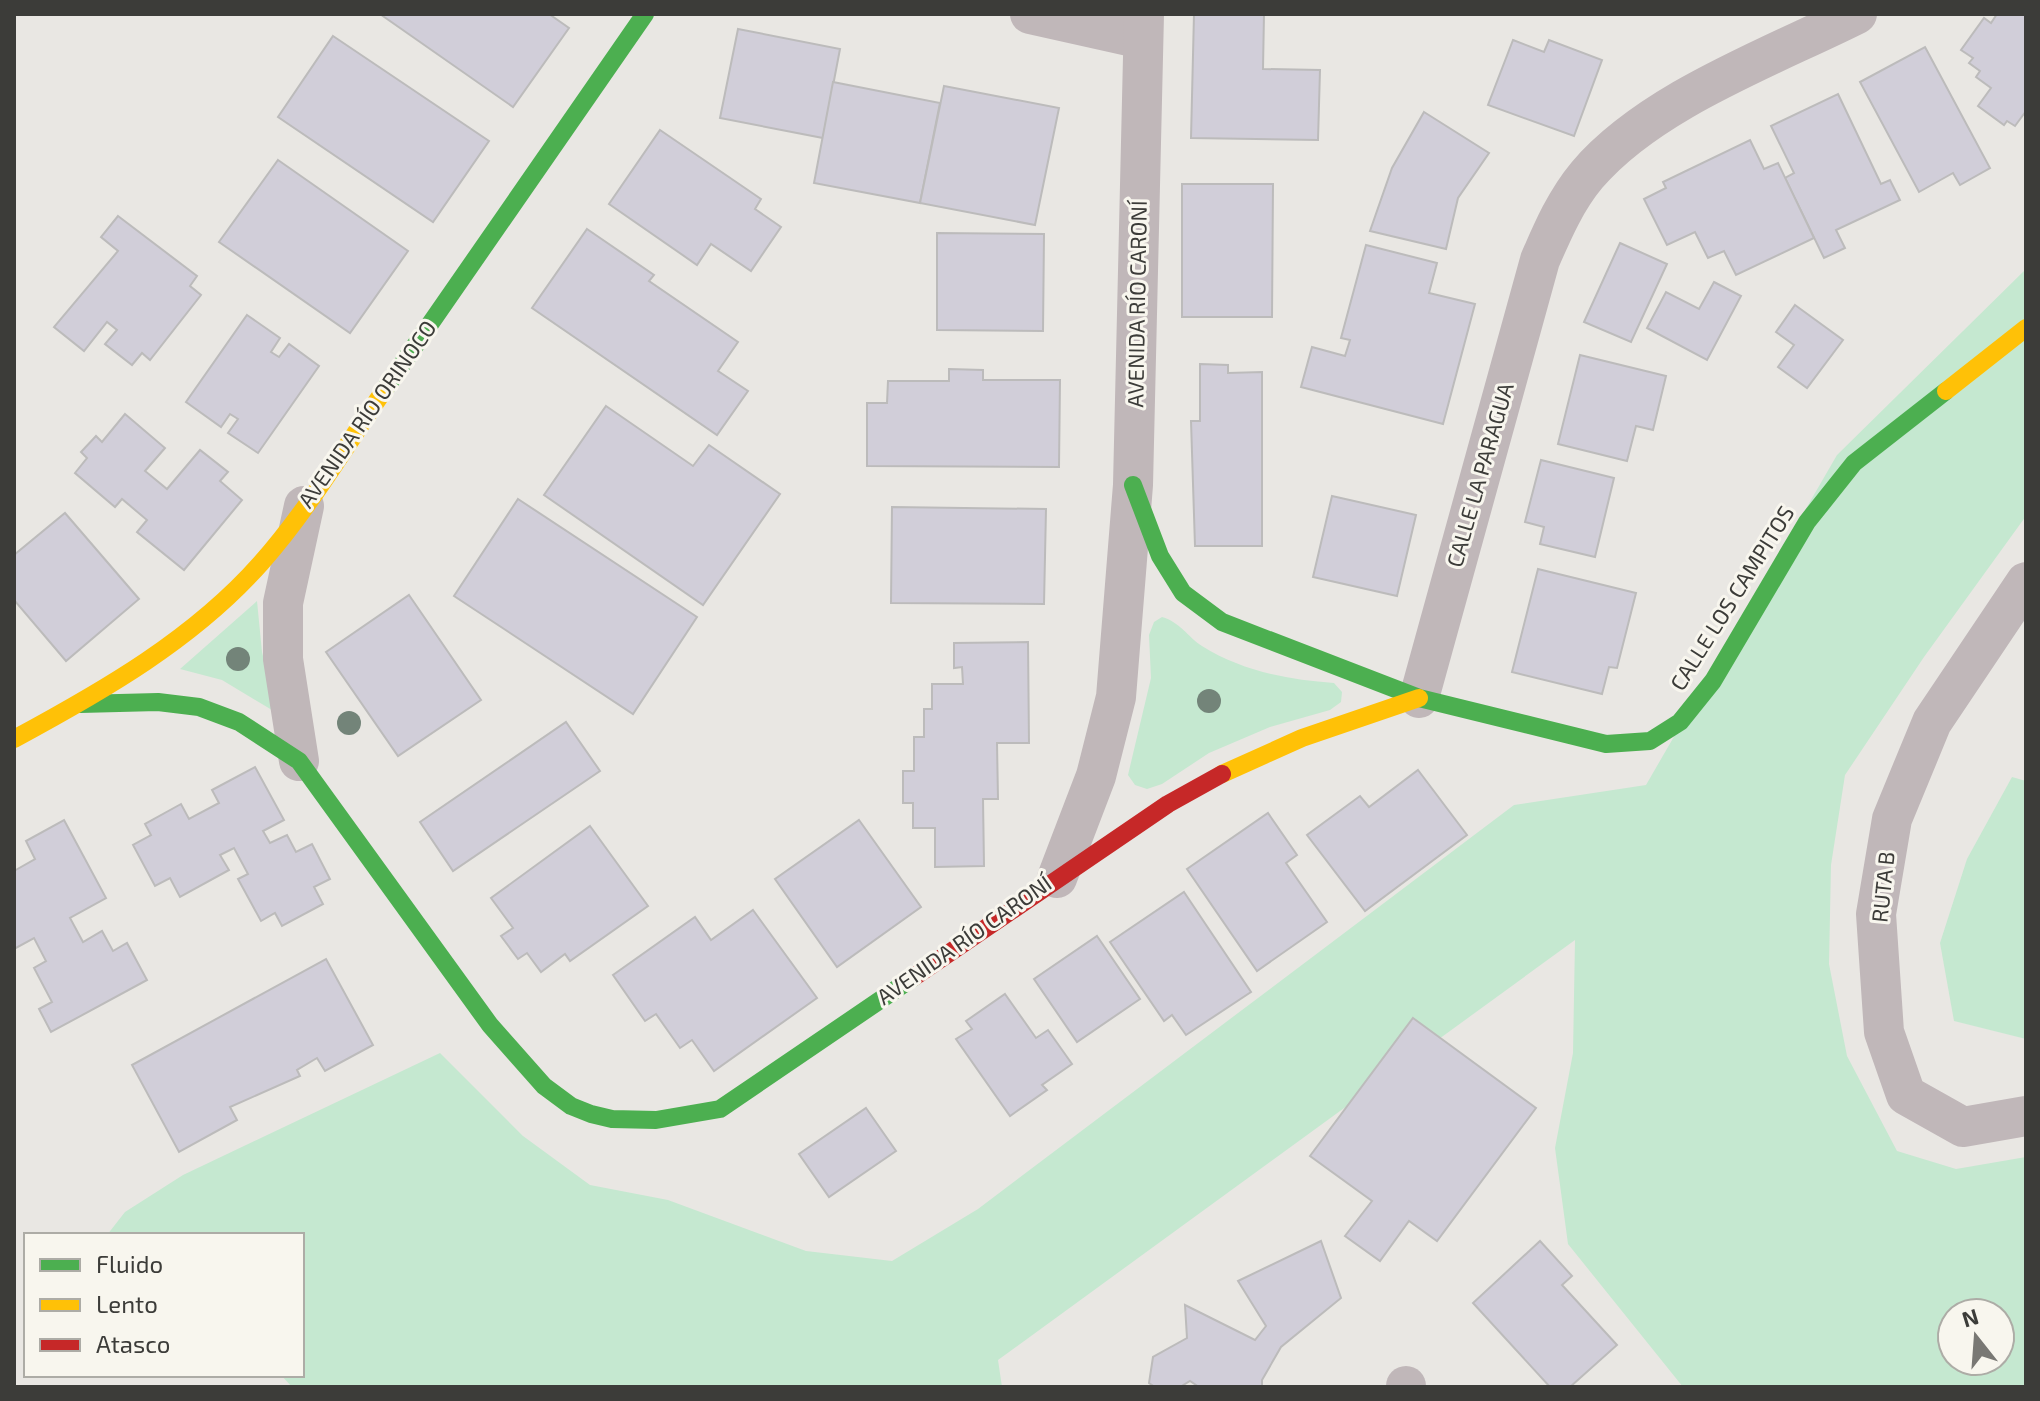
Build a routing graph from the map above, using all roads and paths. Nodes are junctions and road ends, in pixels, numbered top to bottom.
1 (645, 14) edge
2 (1030, 14) edge
3 (1857, 14) edge
4 (1143, 26) edge
5 (2026, 328) edge
6 (1133, 485) junction
7 (304, 506) junction
8 (2026, 582) edge
9 (1419, 698) junction
10 (80, 704) junction
11 (14, 739) edge
12 (299, 761) junction
13 (1057, 878) junction
14 (2026, 1116) edge

1 - 7 street, AVENIDA RÍO ORINOCO
2 - 4 street
3 - 9 street, CALLE LA PARAGUA
4 - 6 street, AVENIDA RÍO CARONÍ
5 - 9 street, CALLE LOS CAMPITOS
6 - 9 street, CALLE LOS CAMPITOS
6 - 13 street, AVENIDA RÍO CARONÍ
7 - 10 street, AVENIDA RÍO ORINOCO
7 - 12 street, AVENIDA RÍO CARONÍ
8 - 14 street, RUTA B
9 - 13 street
10 - 11 street, AVENIDA RÍO ORINOCO
10 - 12 street, AVENIDA RÍO CARONÍ
12 - 13 street, AVENIDA RÍO CARONÍ

